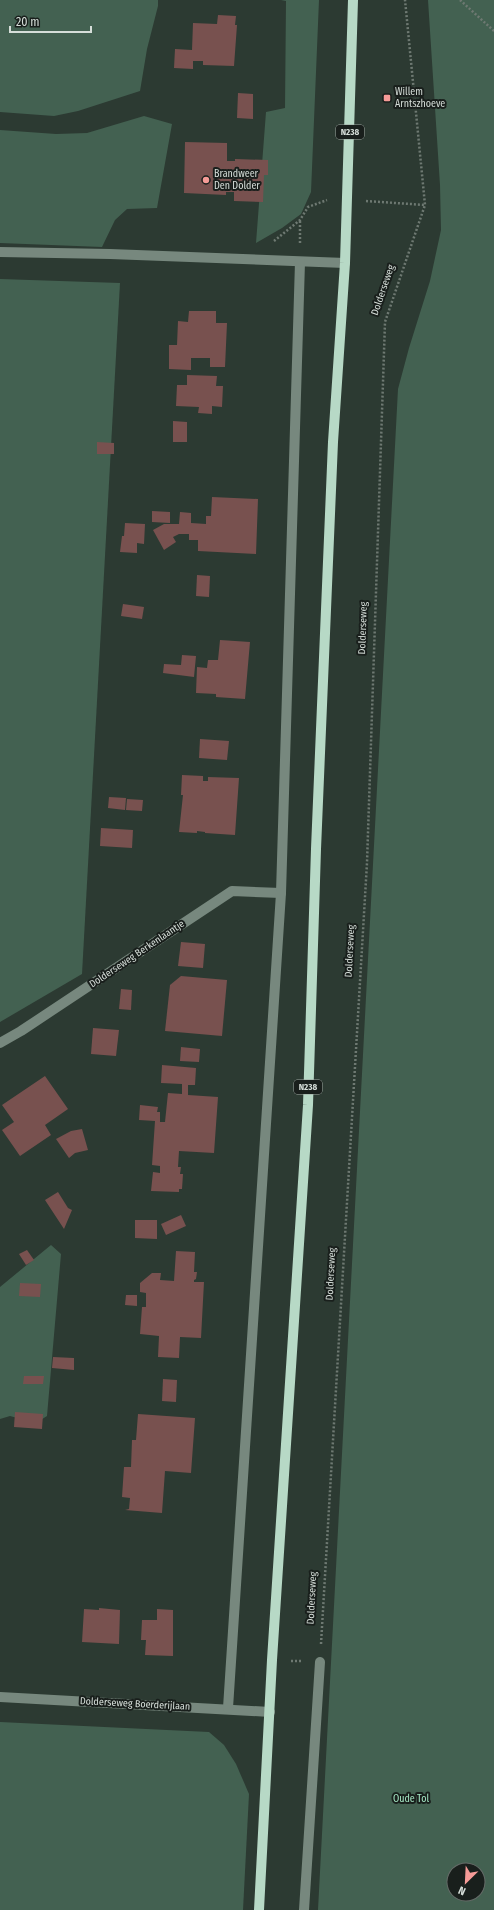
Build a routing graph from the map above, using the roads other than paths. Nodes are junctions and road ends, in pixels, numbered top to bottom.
1 (353, 0) edge
2 (0, 252) edge
3 (300, 262) junction
4 (345, 263) junction
5 (282, 893) junction
6 (0, 1043) edge
7 (320, 1662) road end
8 (0, 1697) edge
9 (228, 1708) junction
10 (270, 1712) junction
11 (259, 1910) edge
12 (304, 1910) edge

1 - 4 main road, N238
2 - 3 street
3 - 4 street
3 - 5 street
4 - 10 main road, N238
5 - 6 street, Dolderseweg Berkenlaantje
5 - 9 street
7 - 12 street
8 - 9 street, Dolderseweg Boerderijlaan
9 - 10 street, Dolderseweg Boerderijlaan
10 - 11 main road, N238

